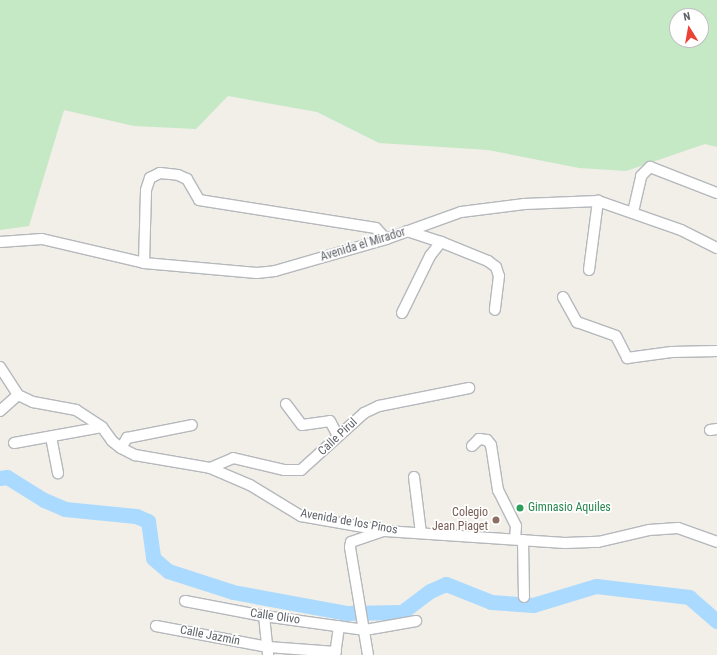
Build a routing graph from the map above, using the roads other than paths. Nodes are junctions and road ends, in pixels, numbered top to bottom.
1 (717, 193) edge
2 (598, 201) junction
3 (633, 212) junction
4 (407, 231) junction
5 (386, 238) junction
6 (0, 242) edge
7 (441, 242) junction
8 (717, 248) edge
9 (144, 263) junction
10 (589, 270) dead end
11 (563, 297) dead end
12 (495, 310) dead end
13 (402, 313) dead end
14 (717, 351) edge
15 (0, 367) edge
16 (469, 388) dead end
17 (18, 395) junction
18 (286, 404) dead end
19 (0, 411) edge
20 (192, 425) dead end
21 (102, 427) junction
22 (338, 436) junction
23 (51, 437) junction
24 (14, 443) dead end
25 (472, 446) dead end
26 (121, 448) junction
27 (210, 468) junction
28 (58, 473) dead end
29 (414, 477) dead end
30 (385, 531) junction
31 (421, 533) junction
32 (519, 540) junction
33 (717, 542) edge
34 (524, 597) dead end
35 (184, 601) dead end
36 (264, 616) junction
37 (416, 621) dead end
38 (156, 626) dead end
39 (339, 626) junction
40 (366, 631) junction
41 (268, 651) edge
42 (335, 654) edge
43 (368, 655) edge

1 - 3 street
2 - 3 street, Avenida el Mirador
2 - 4 street, Avenida el Mirador
2 - 10 street
3 - 8 street, Avenida el Mirador
4 - 5 street, Avenida el Mirador
4 - 7 street
5 - 9 street, Avenida el Mirador
5 - 9 street
6 - 9 street, Avenida el Mirador
7 - 12 street
7 - 13 street
11 - 14 street
15 - 17 street
16 - 22 street, Calle Pirul
17 - 19 street
17 - 21 street, Avenida de los Pinos
18 - 22 street
20 - 26 street
21 - 23 street
21 - 26 street, Avenida de los Pinos
22 - 27 street, Calle Pirul
23 - 24 street
23 - 28 street
25 - 32 street
26 - 27 street, Avenida de los Pinos
27 - 30 street, Avenida de los Pinos
29 - 31 street
30 - 31 street, Avenida de los Pinos
30 - 40 street
31 - 32 street, Avenida de los Pinos
32 - 33 street, Avenida de los Pinos
32 - 34 street
35 - 36 street, Calle Olivo
36 - 39 street, Calle Olivo
36 - 41 street
37 - 40 street, Calle Olivo
38 - 41 street, Calle Jazmín
39 - 40 street, Calle Olivo
39 - 42 street
40 - 43 street
41 - 42 street, Calle Jazmín

